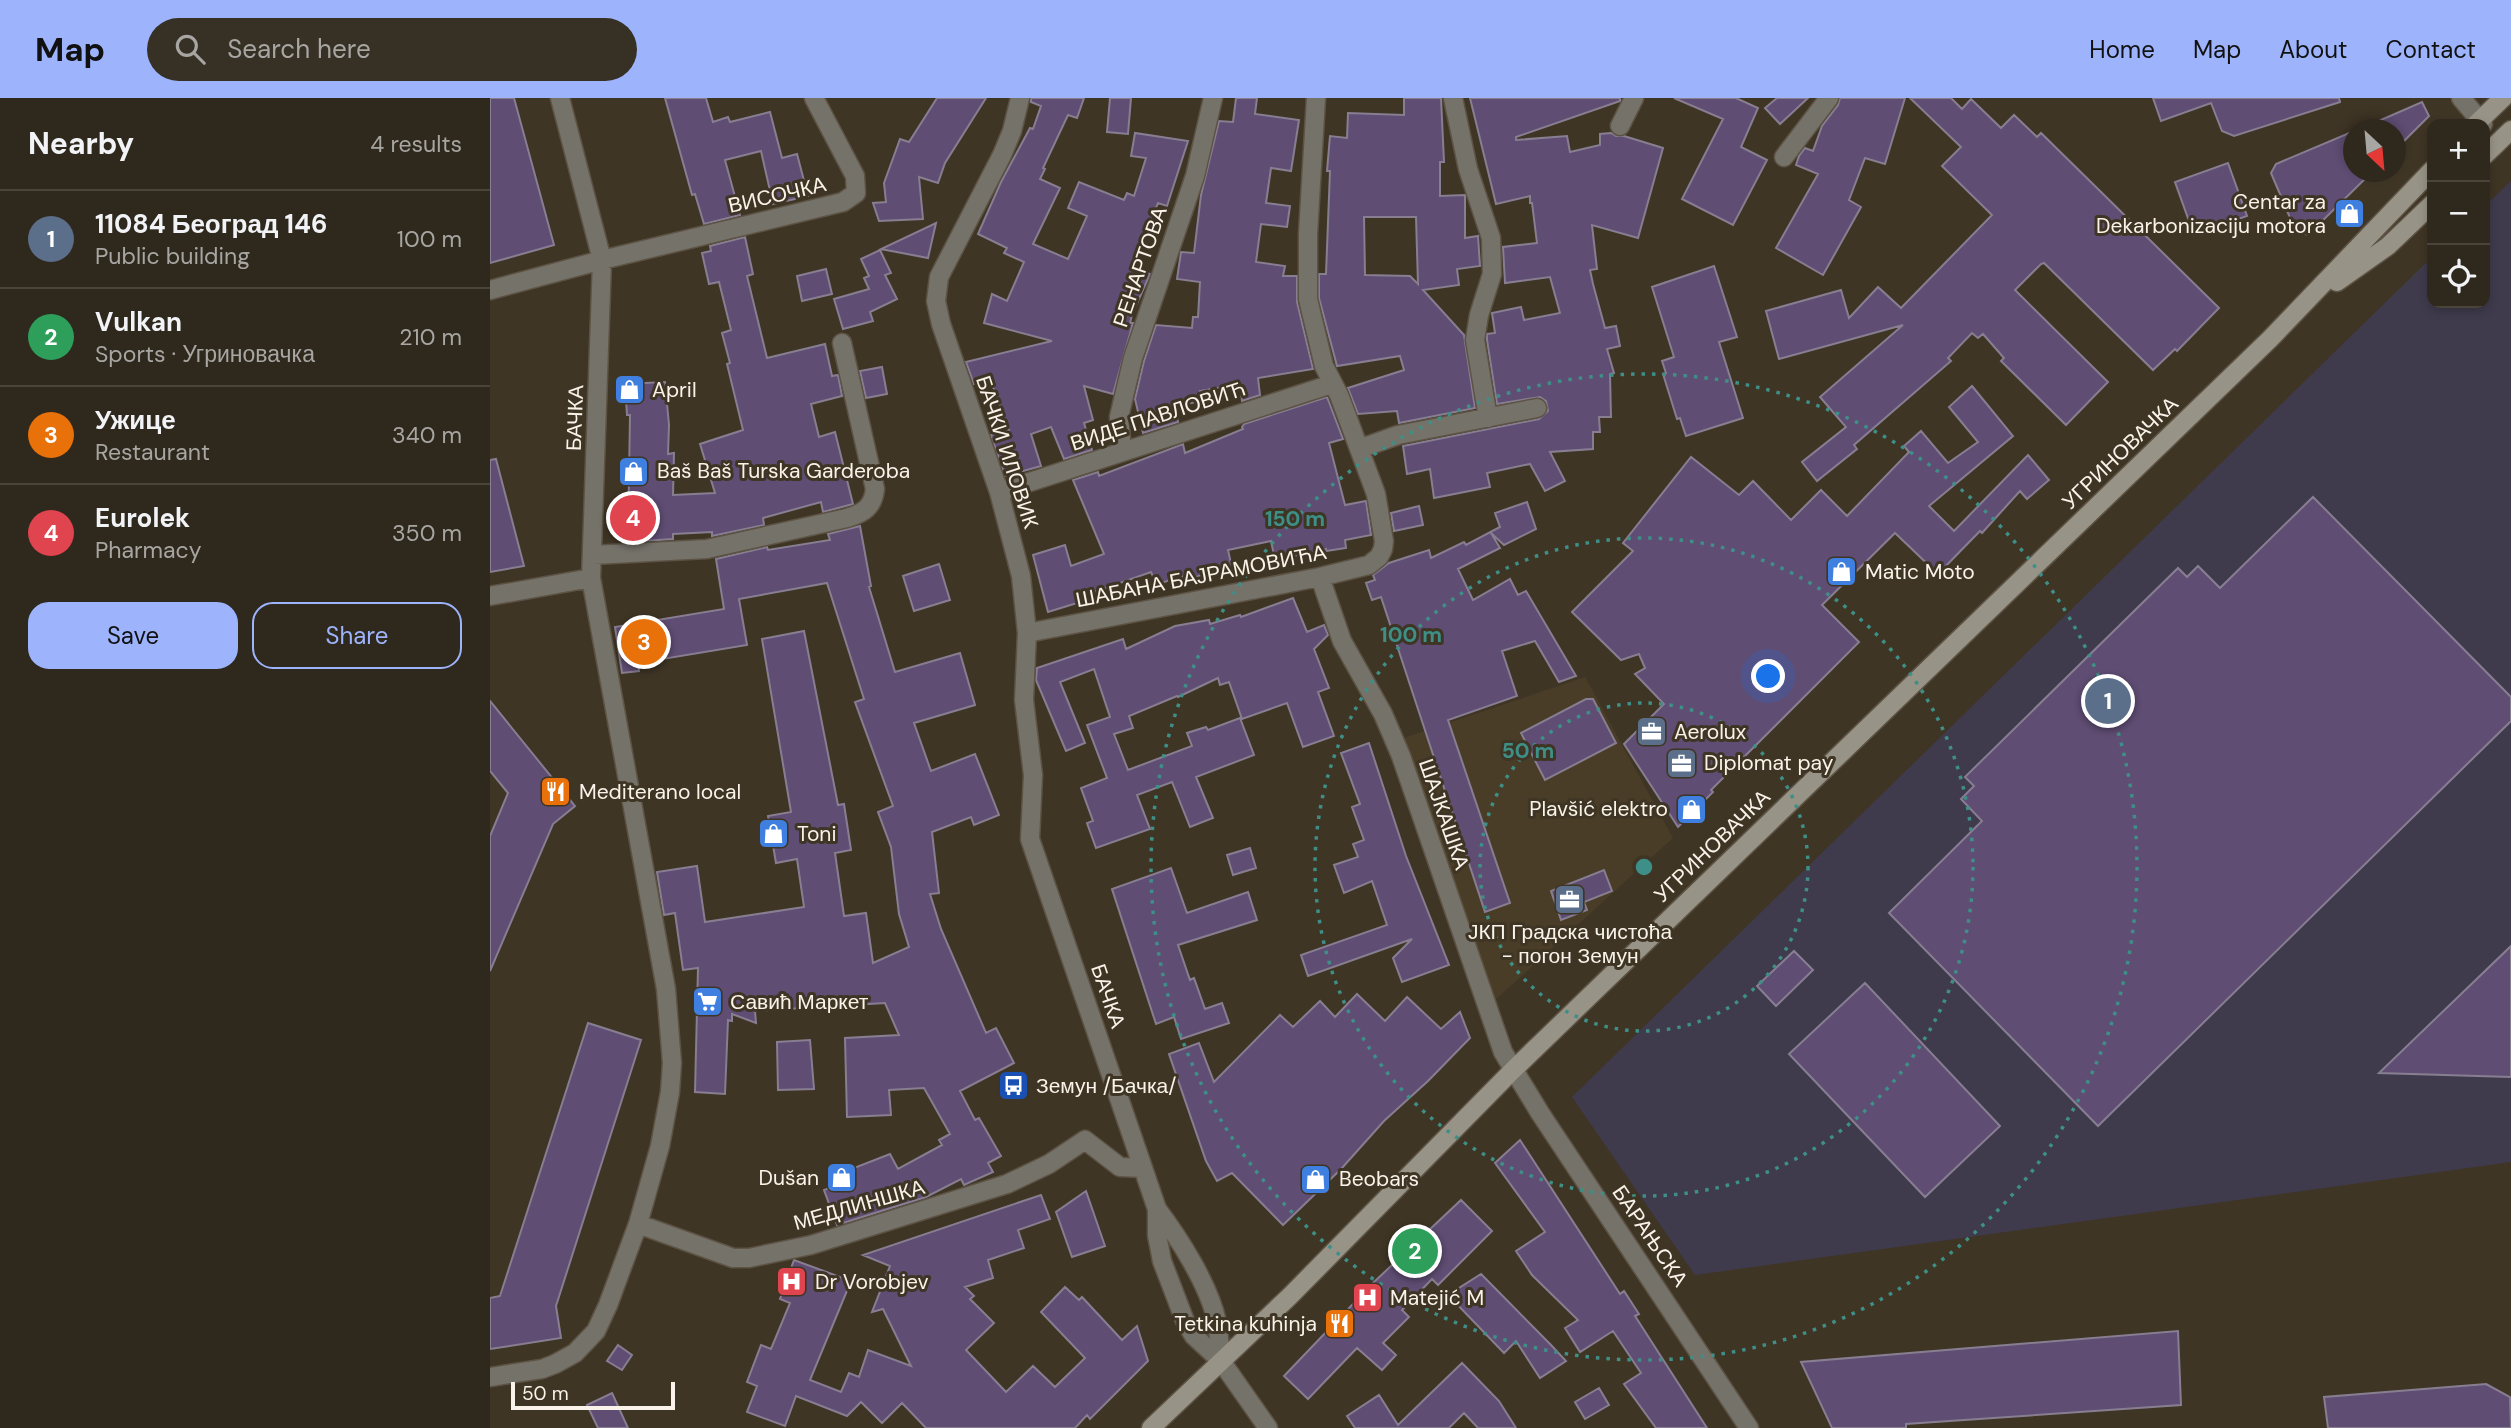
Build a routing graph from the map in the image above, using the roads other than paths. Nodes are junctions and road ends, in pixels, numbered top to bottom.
1 (560, 98) edge
2 (814, 98) edge
3 (1020, 98) edge
4 (1213, 98) edge
5 (1316, 98) edge
6 (1453, 98) edge
7 (1634, 98) edge
8 (1829, 98) edge
9 (2461, 98) edge
10 (2503, 98) edge
11 (2477, 119) edge
12 (2485, 119) edge
13 (1620, 126) dead end
14 (2505, 136) edge
15 (2490, 150) edge
16 (1784, 157) dead end
17 (2427, 175) edge
18 (2427, 209) edge
19 (602, 260) junction
20 (490, 290) edge
21 (2308, 302) junction
22 (842, 344) dead end
23 (1332, 384) junction
24 (1537, 408) dead end
25 (1488, 418) junction
26 (1359, 449) junction
27 (1122, 451) junction
28 (999, 492) junction
29 (593, 555) junction
30 (1320, 577) junction
31 (591, 578) junction
32 (490, 596) edge
33 (1027, 633) junction
34 (1030, 839) joint
35 (1513, 1070) junction
36 (1143, 1168) junction
37 (1157, 1209) junction
38 (638, 1224) junction
39 (1221, 1361) junction
40 (490, 1377) edge
41 (1151, 1428) edge
42 (1268, 1428) edge
43 (1749, 1428) edge

1 - 19 street, БАЧКА
2 - 19 street, ВИСОЧКА
3 - 28 street, БАЧКИ ИЛОВИК
4 - 27 street, РЕНАРТОВА
5 - 23 street, ШАБАНА БАЈРАМОВИЋА
6 - 25 street
7 - 13 street
8 - 16 street
9 - 11 street
10 - 12 main road
14 - 15 main road
17 - 21 main road, УГРИНОВАЧКА
18 - 21 main road, УГРИНОВАЧКА
19 - 20 street
19 - 29 street, БАЧКА
21 - 35 main road, УГРИНОВАЧКА
22 - 29 street
23 - 26 street, ШАБАНА БАЈРАМОВИЋА
23 - 27 street, ВИДЕ ПАВЛОВИЋ
24 - 25 street
25 - 26 street
26 - 30 street, ШАБАНА БАЈРАМОВИЋА
27 - 28 street, ВИДЕ ПАВЛОВИЋ
28 - 33 street, БАЧКИ ИЛОВИК
29 - 31 street, БАЧКА
30 - 33 street, ШАБАНА БАЈРАМОВИЋА
30 - 35 street, ШАЈКАШКА
31 - 32 street
31 - 38 street, БАЧКА
33 - 34 street, БАЧКИ ИЛОВИК
34 - 36 street, БАЧКА
35 - 39 main road, УГРИНОВАЧКА
35 - 43 street, БАРАЊСКА
36 - 37 street, БАЧКА
36 - 38 street, МЕДЛИНШКА
37 - 39 street, БАЧКА
37 - 39 street, БАЧКА
38 - 40 street, БАЧКА
39 - 41 main road, УГРИНОВАЧКА
39 - 42 street

